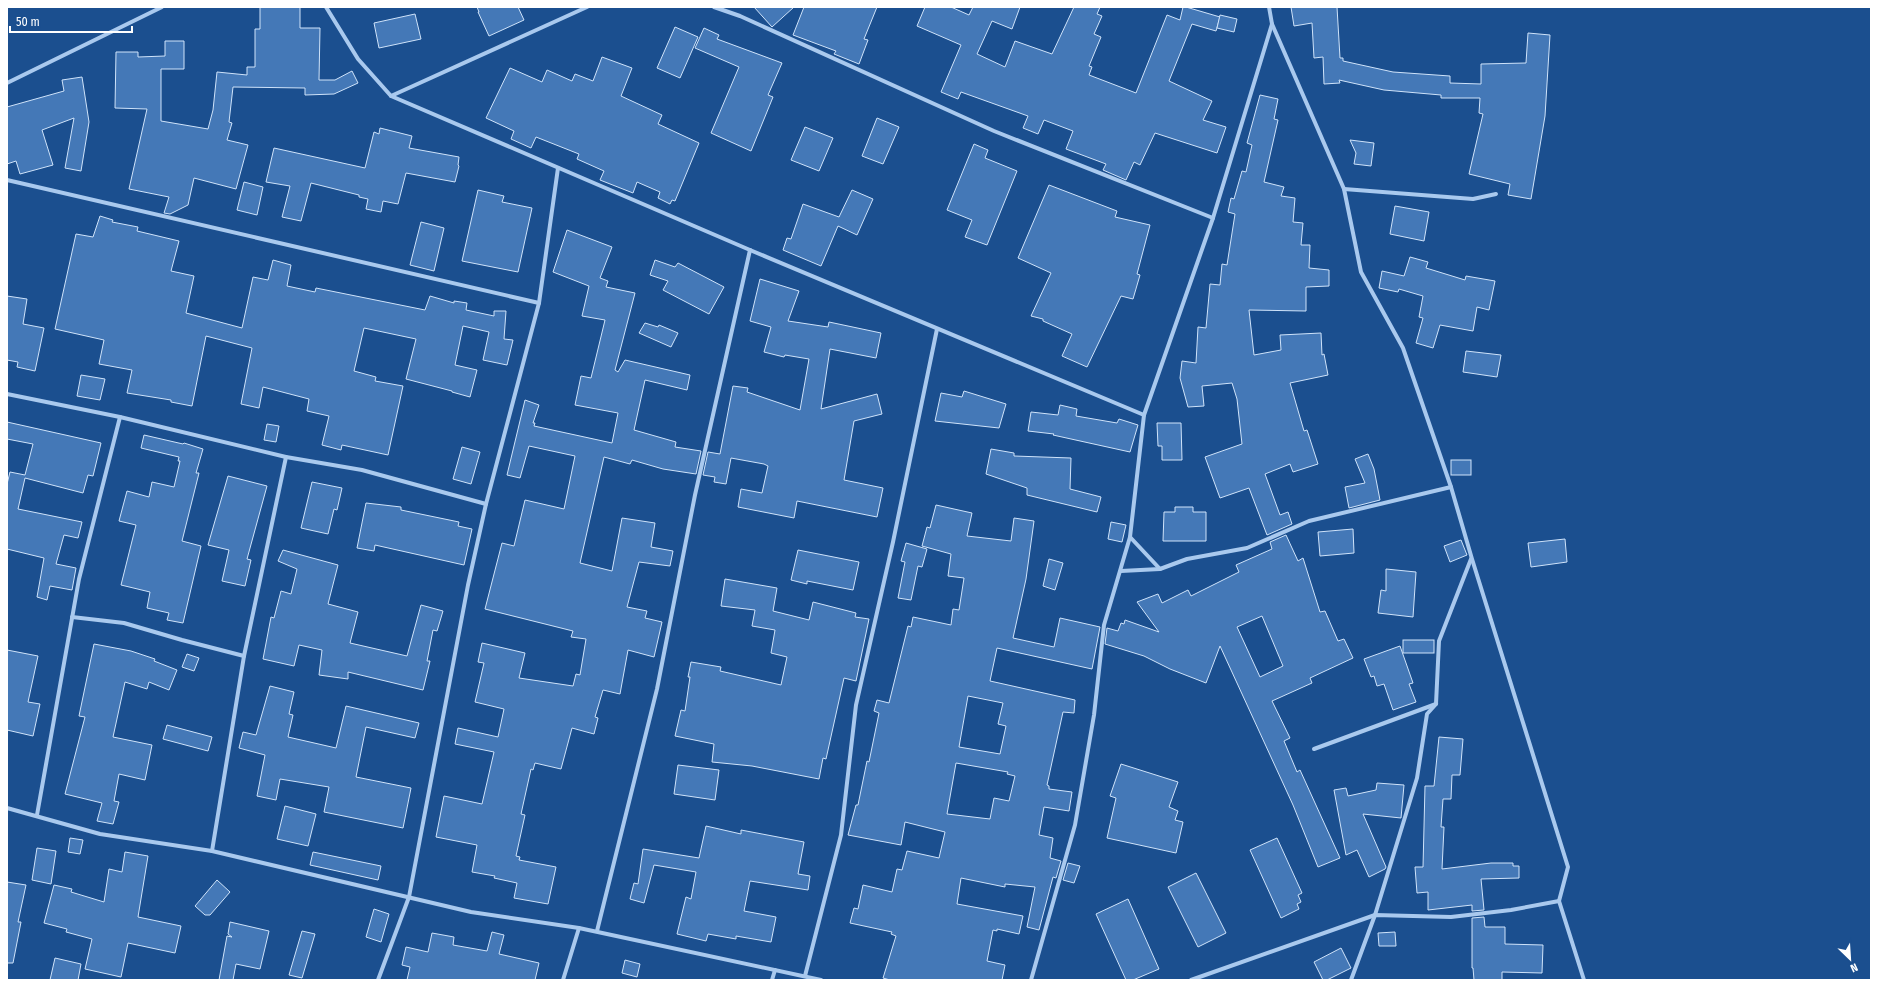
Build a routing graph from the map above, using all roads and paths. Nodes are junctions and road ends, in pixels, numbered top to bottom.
1 (162, 7) edge
2 (326, 7) edge
3 (587, 7) edge
4 (714, 7) edge
5 (1269, 7) edge
6 (1272, 24) junction
7 (7, 83) edge
8 (391, 96) junction
9 (558, 168) junction
10 (7, 180) edge
11 (1344, 189) junction
12 (1496, 194) dead end
13 (1213, 218) junction
14 (750, 250) junction
15 (539, 303) junction
16 (937, 329) junction
17 (7, 394) edge
18 (1144, 415) junction
19 (120, 417) junction
20 (286, 457) junction
21 (1451, 487) junction
22 (486, 504) junction
23 (1130, 537) junction
24 (1472, 559) junction
25 (1160, 569) junction
26 (1121, 572) junction
27 (72, 617) junction
28 (244, 656) junction
29 (1436, 704) junction
30 (1314, 749) dead end
31 (7, 808) edge
32 (36, 815) junction
33 (212, 851) junction
34 (409, 897) junction
35 (1559, 901) junction
36 (1375, 915) junction
37 (579, 928) junction
38 (597, 931) junction
39 (775, 970) junction
40 (805, 976) junction
41 (378, 980) edge
42 (562, 980) edge
43 (772, 980) edge
44 (821, 980) edge
45 (1031, 980) edge
46 (1190, 980) edge
47 (1351, 980) edge
48 (1584, 980) edge

1 - 7 street
2 - 8 street
3 - 8 street
4 - 13 street
5 - 6 street
6 - 11 street
6 - 13 street
8 - 9 street
9 - 14 street
9 - 15 street
10 - 15 street
11 - 12 street
11 - 21 street
13 - 18 street
14 - 16 street
14 - 38 street
15 - 22 street
16 - 18 street
16 - 40 street
17 - 19 street
18 - 23 street
19 - 20 street
19 - 27 street
20 - 22 street
20 - 28 street
21 - 24 street
21 - 25 street
22 - 34 street
23 - 25 street
23 - 26 street
24 - 29 street
24 - 35 street
25 - 26 street
26 - 45 street
27 - 28 street
27 - 32 street
28 - 33 street
29 - 30 street
29 - 36 street
31 - 32 street
32 - 33 street
33 - 34 street
34 - 37 street
34 - 41 street
35 - 36 street
35 - 48 street
36 - 46 street
36 - 47 street
37 - 38 street
37 - 42 street
38 - 39 street
39 - 40 street
39 - 43 street
40 - 44 street

